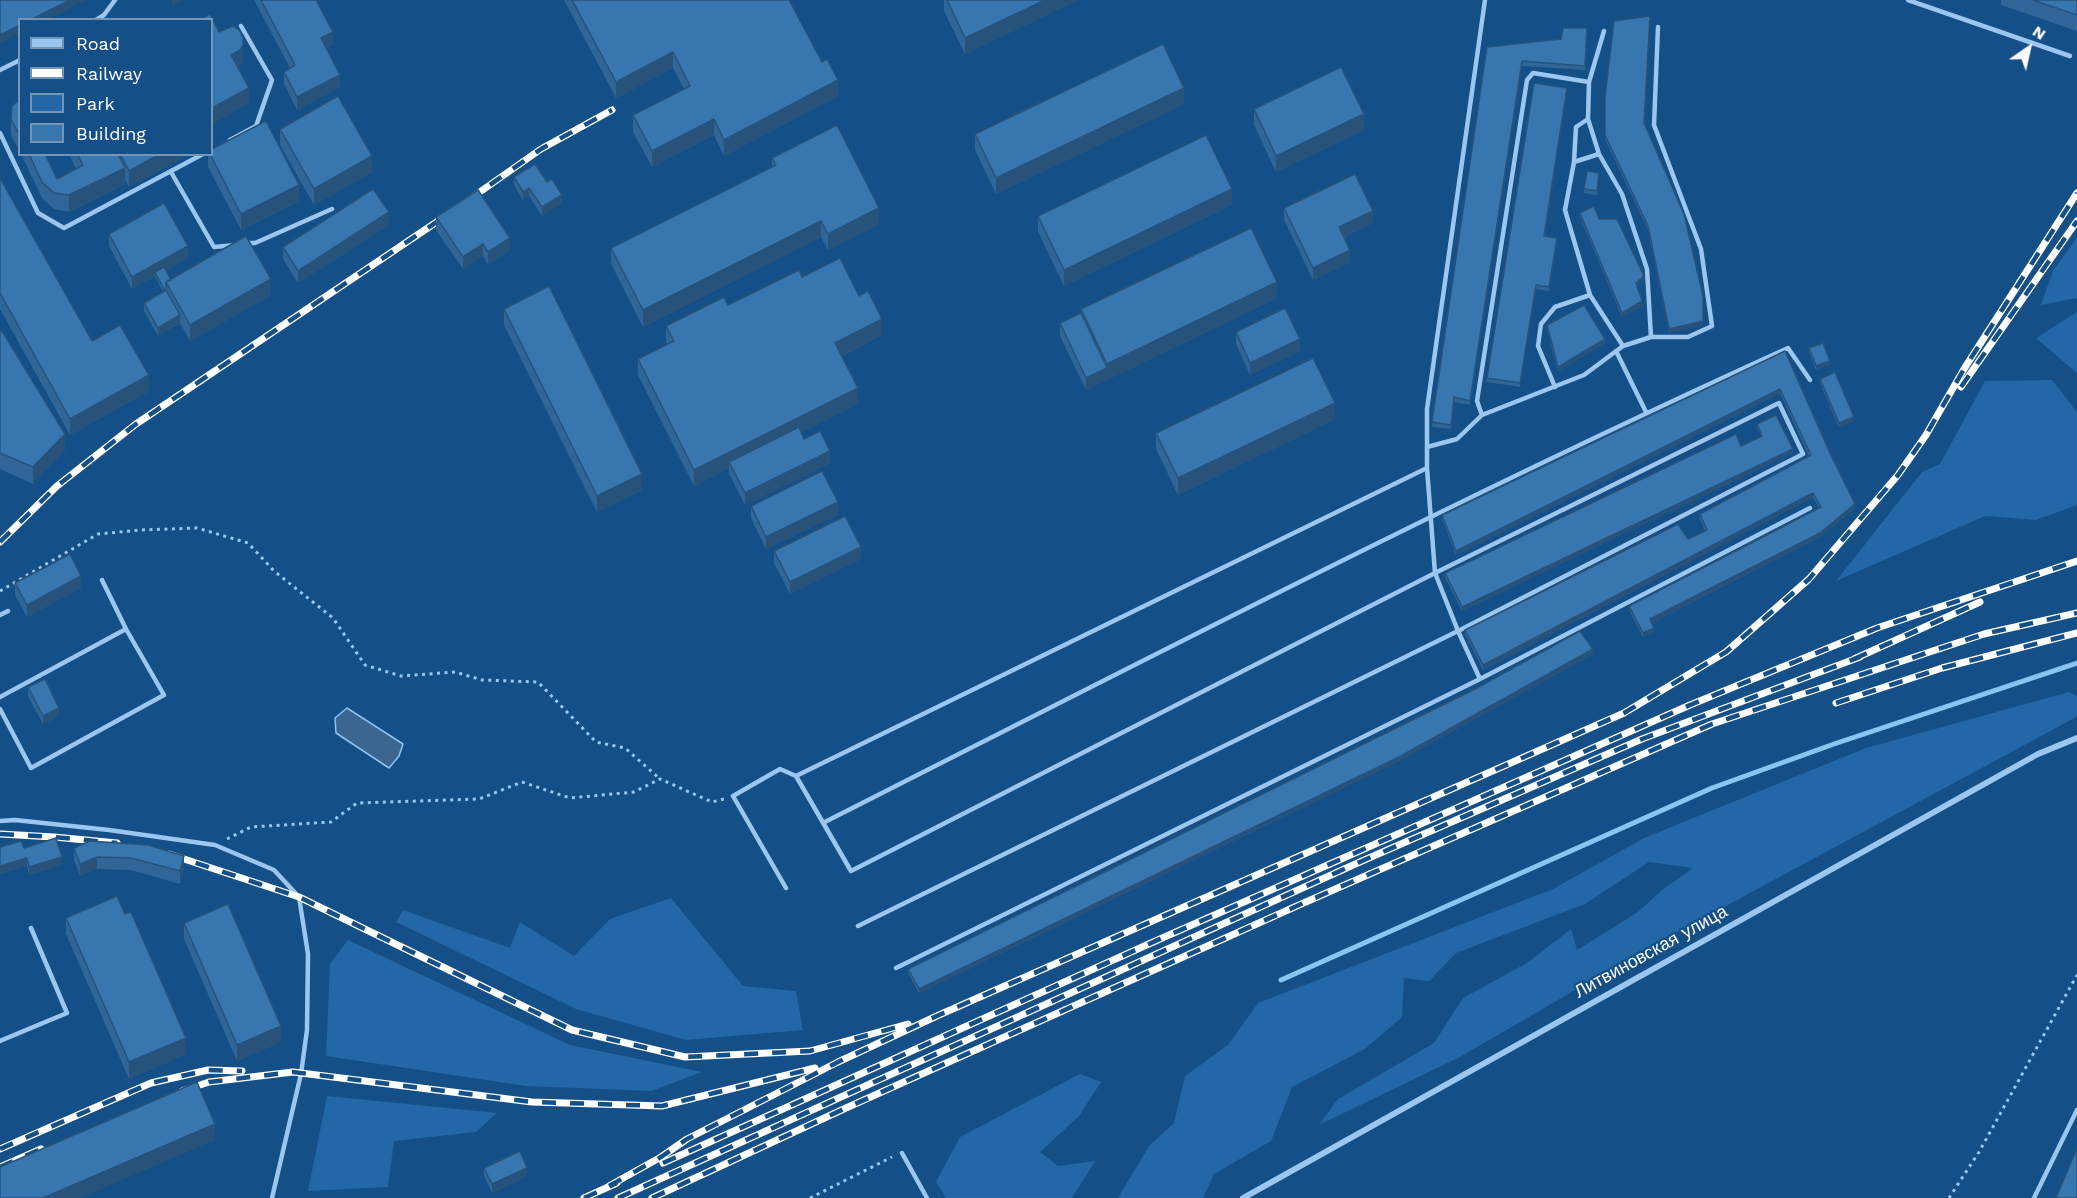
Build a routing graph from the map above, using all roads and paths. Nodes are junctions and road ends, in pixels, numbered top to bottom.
1 (115, 0) edge
2 (1485, 0) edge
3 (1908, 0) edge
4 (99, 18) edge
5 (241, 26) dead end
6 (1658, 27) dead end
7 (1604, 31) dead end
8 (2070, 56) dead end
9 (18, 61) edge
10 (0, 70) edge
11 (1589, 82) junction
12 (1588, 118) junction
13 (0, 133) edge
14 (220, 145) edge
15 (1599, 154) junction
16 (199, 156) edge
17 (1574, 162) junction
18 (171, 172) junction
19 (332, 209) dead end
20 (1590, 295) junction
21 (1651, 337) junction
22 (1623, 345) junction
23 (1616, 351) junction
24 (1810, 380) dead end
25 (1555, 387) junction
26 (1646, 412) junction
27 (1482, 415) junction
28 (1428, 447) junction
29 (1427, 468) junction
30 (1810, 508) dead end
31 (1430, 517) junction
32 (1435, 573) junction
33 (102, 580) dead end
34 (0, 591) edge
35 (8, 610) dead end
36 (0, 615) edge
37 (126, 629) junction
38 (1458, 631) junction
39 (1480, 679) junction
40 (0, 697) edge
41 (0, 709) edge
42 (2077, 738) edge
43 (796, 776) junction
44 (660, 779) junction
45 (733, 796) junction
46 (0, 821) edge
47 (823, 823) junction
48 (215, 845) junction
49 (786, 888) dead end
50 (858, 926) dead end
51 (32, 928) dead end
52 (897, 968) dead end
53 (2077, 975) edge
54 (0, 1041) edge
55 (2077, 1110) edge
56 (902, 1153) joint
57 (272, 1198) edge
58 (810, 1198) edge
59 (927, 1198) edge
60 (1243, 1198) edge
61 (1949, 1198) edge
62 (2034, 1198) edge

1 - 4 lane
2 - 28 lane
3 - 8 lane
5 - 14 lane
6 - 21 lane
7 - 11 lane
9 - 10 lane
11 - 12 lane
11 - 27 lane
12 - 15 lane
12 - 17 lane
13 - 18 lane
15 - 17 lane
15 - 21 lane
16 - 18 lane
17 - 20 lane
18 - 19 lane
20 - 22 lane
20 - 25 lane
21 - 22 lane
22 - 23 lane
23 - 25 lane
23 - 26 lane
24 - 26 lane
25 - 27 lane
26 - 31 lane
27 - 28 lane
28 - 29 lane
29 - 31 lane
29 - 43 lane
30 - 39 lane
31 - 32 lane
31 - 47 lane
32 - 38 lane
32 - 38 lane
32 - 47 lane
33 - 37 lane
34 - 44 path
35 - 36 lane
37 - 40 lane
37 - 41 lane
38 - 39 lane
38 - 50 lane
39 - 52 lane
42 - 60 street, Литвиновская улица
43 - 45 lane
43 - 47 lane
44 - 45 path
44 - 48 path
45 - 49 lane
46 - 48 lane
48 - 57 lane
51 - 54 lane
53 - 61 path
55 - 62 lane
56 - 58 path
56 - 59 lane

